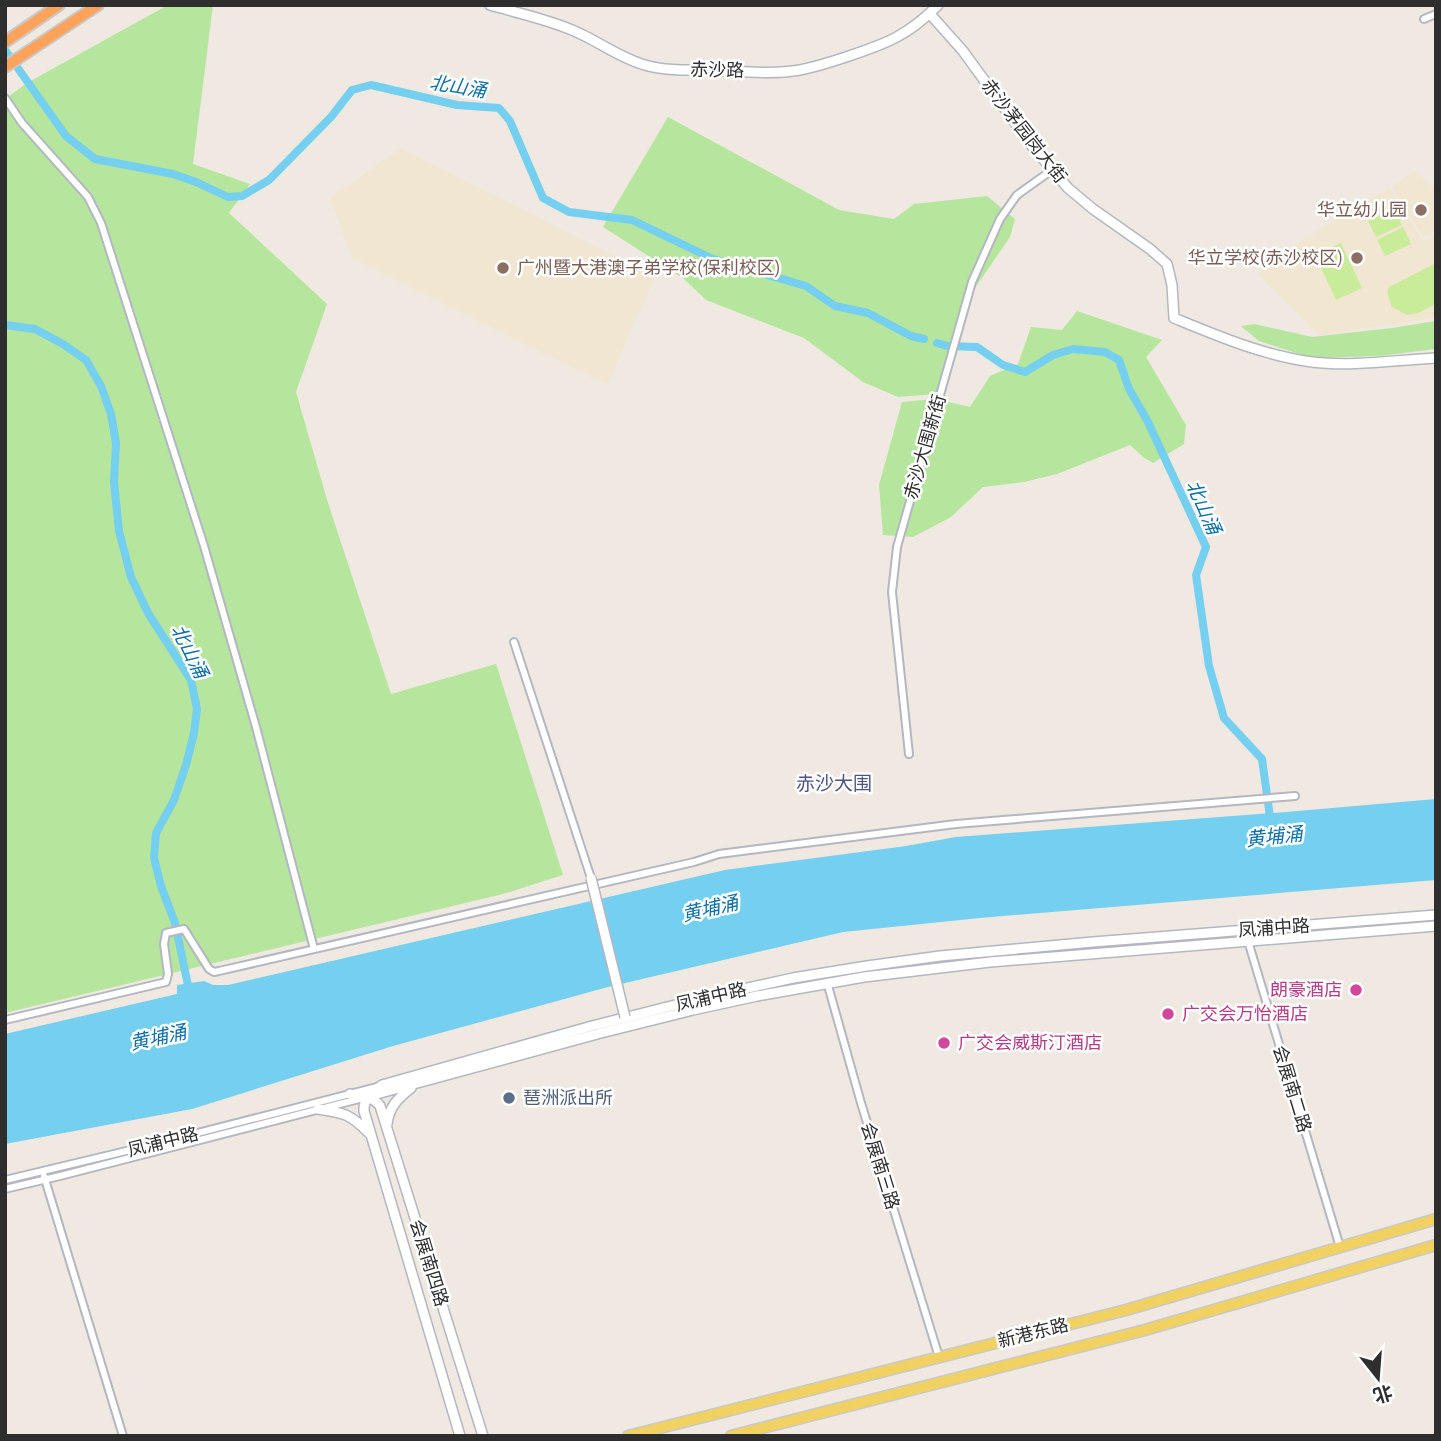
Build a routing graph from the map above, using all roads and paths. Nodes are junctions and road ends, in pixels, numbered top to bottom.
1 (59, 5) edge
2 (98, 5) edge
3 (490, 5) edge
4 (938, 5) edge
5 (930, 14) junction
6 (1436, 14) edge
7 (1424, 19) dead end
8 (8, 40) edge
9 (5, 67) edge
10 (5, 98) edge
11 (1052, 170) junction
12 (1436, 358) edge
13 (514, 642) dead end
14 (909, 754) dead end
15 (1295, 796) dead end
16 (591, 878) joint
17 (1434, 916) edge
18 (1435, 928) edge
19 (1246, 930) junction
20 (1248, 941) junction
21 (314, 949) junction
22 (824, 973) junction
23 (827, 984) junction
24 (625, 1017) junction
25 (5, 1020) edge
26 (417, 1083) junction
27 (382, 1085) junction
28 (350, 1094) junction
29 (368, 1096) junction
30 (318, 1109) junction
31 (387, 1130) junction
32 (370, 1135) junction
33 (43, 1171) junction
34 (5, 1180) edge
35 (45, 1180) junction
36 (5, 1189) edge
37 (1436, 1219) edge
38 (1436, 1245) edge
39 (1340, 1247) junction
40 (939, 1357) junction
41 (480, 1434) edge
42 (123, 1436) edge
43 (460, 1436) edge
44 (628, 1436) edge
45 (731, 1436) edge

1 - 8 highway
2 - 9 highway
3 - 5 street, 赤沙路
4 - 5 street, 赤沙路
5 - 11 street, 赤沙茅园岗大街
6 - 7 street
10 - 21 street
11 - 12 street, 赤沙茅园岗大街
11 - 14 street, 赤沙大围新街
13 - 16 street
15 - 21 street
16 - 24 street, bridge
17 - 18 street
17 - 19 street, 凤浦中路
18 - 20 street, 凤浦中路
19 - 20 street, 会展南二路
19 - 22 street, 凤浦中路
20 - 23 street, 凤浦中路
20 - 39 street, 会展南二路
21 - 25 street
22 - 23 street, 会展南三路
22 - 24 street, 凤浦中路
23 - 26 street, 凤浦中路
23 - 40 street, 会展南三路
24 - 27 street, 凤浦中路
26 - 29 street, 凤浦中路
26 - 31 street
27 - 28 street, 凤浦中路
27 - 29 street
28 - 29 street
28 - 33 street, 凤浦中路
29 - 30 street, 凤浦中路
29 - 31 street, 会展南四路
29 - 32 street, 会展南四路
30 - 32 street
30 - 35 street, 凤浦中路
31 - 41 street, 会展南四路
32 - 43 street, 会展南四路
33 - 34 street, 凤浦中路
33 - 35 street
35 - 36 street, 凤浦中路
35 - 42 street
37 - 39 main road, 新港东路
38 - 45 main road, 新港东路
39 - 40 main road, 新港东路
40 - 44 main road, 新港东路

